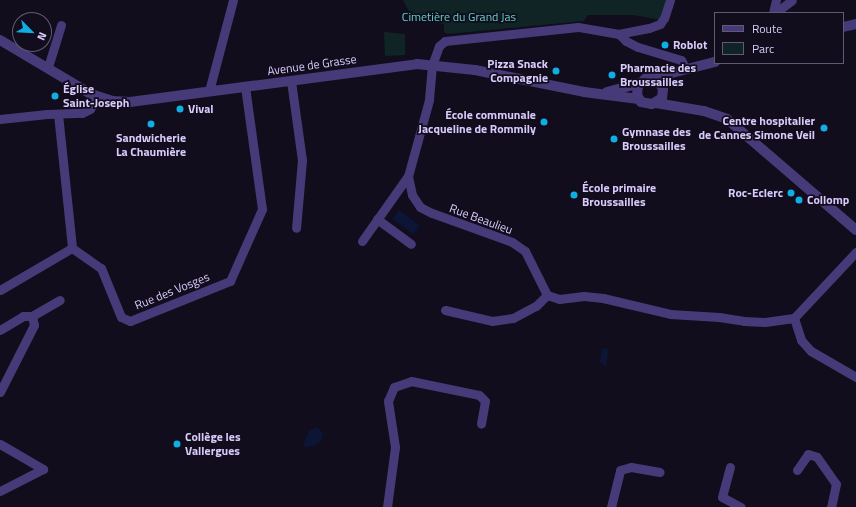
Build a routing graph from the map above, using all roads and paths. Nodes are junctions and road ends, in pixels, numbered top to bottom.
1 (233, 0) edge
2 (678, 0) edge
3 (776, 0) edge
4 (792, 0) edge
5 (669, 2) edge
6 (774, 12) edge
7 (775, 12) edge
8 (856, 24) edge
9 (61, 25) dead end
10 (844, 28) edge
11 (619, 34) junction
12 (0, 40) edge
13 (714, 62) edge
14 (432, 65) junction
15 (48, 67) junction
16 (682, 70) junction
17 (291, 81) junction
18 (644, 81) junction
19 (245, 87) junction
20 (662, 89) junction
21 (209, 91) junction
22 (602, 94) junction
23 (98, 97) junction
24 (639, 99) junction
25 (656, 103) junction
26 (677, 105) junction
27 (58, 114) junction
28 (0, 119) edge
29 (408, 176) junction
30 (377, 219) junction
31 (296, 228) dead end
32 (856, 230) edge
33 (362, 241) dead end
34 (411, 244) dead end
35 (72, 248) junction
36 (856, 252) edge
37 (0, 290) edge
38 (547, 295) junction
39 (60, 300) dead end
40 (445, 310) dead end
41 (32, 316) junction
42 (794, 318) junction
43 (0, 330) edge
44 (856, 377) edge
45 (0, 392) edge
46 (481, 424) dead end
47 (0, 444) edge
48 (730, 467) dead end
49 (797, 470) dead end
50 (660, 472) dead end
51 (0, 491) edge
52 (387, 507) edge
53 (611, 507) edge
54 (741, 507) edge
55 (831, 507) edge

1 - 21 street
2 - 5 street
3 - 6 street
4 - 7 street
5 - 11 street
8 - 10 street
9 - 15 street
11 - 14 street, Rue Beaulieu
11 - 16 street
12 - 15 street, Avenue de Grasse
13 - 16 street, Avenue de Grasse
14 - 17 street, Avenue de Grasse
14 - 22 street, Avenue de Grasse
14 - 29 street, Rue Beaulieu
15 - 23 street, Avenue de Grasse
16 - 18 street, Avenue de Grasse
16 - 20 street, Avenue de Grasse
17 - 19 street, Avenue de Grasse
17 - 31 street
18 - 20 street
18 - 22 street, Avenue de Grasse
18 - 24 street
19 - 21 street, Avenue de Grasse
19 - 35 street, Rue des Vosges
20 - 25 street
20 - 26 street
21 - 23 street, Avenue de Grasse
22 - 24 street
23 - 27 street
24 - 25 street
25 - 26 street
26 - 32 street
27 - 28 street
27 - 35 street
29 - 30 street
29 - 38 street, Rue Beaulieu
30 - 33 street
30 - 34 street
35 - 37 street
36 - 42 street
38 - 40 street
38 - 42 street
39 - 41 street
41 - 43 street
41 - 45 street
42 - 44 street
46 - 52 street
47 - 51 street
48 - 54 street
49 - 55 street
50 - 53 street

